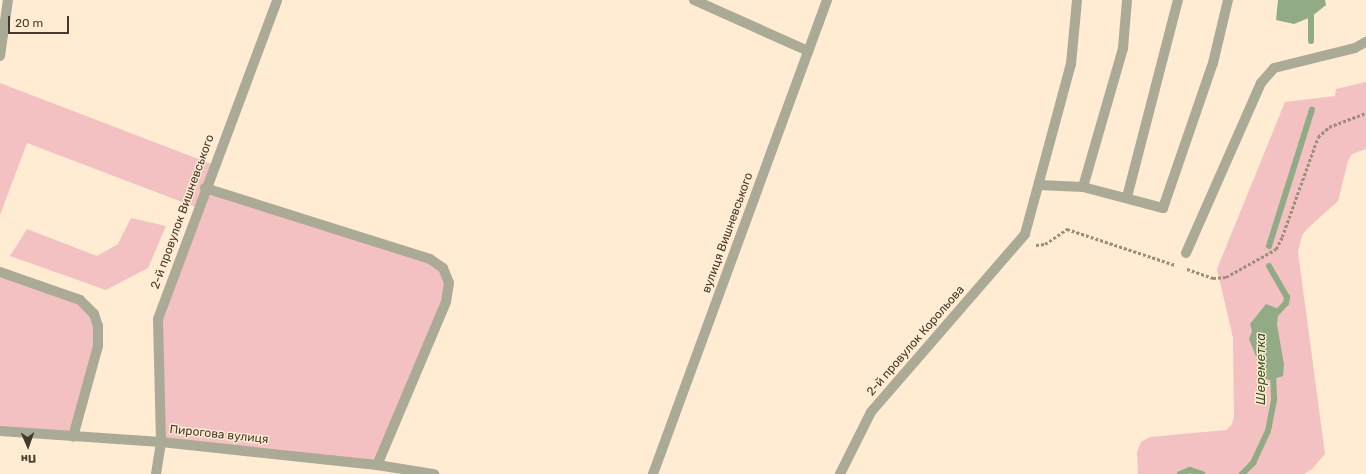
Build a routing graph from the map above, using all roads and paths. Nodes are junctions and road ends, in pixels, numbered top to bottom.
1 (8, 0) edge
2 (277, 0) edge
3 (694, 0) edge
4 (827, 0) edge
5 (1077, 0) edge
6 (1127, 0) edge
7 (1178, 0) edge
8 (1228, 0) edge
9 (1366, 42) edge
10 (808, 51) junction
11 (0, 56) edge
12 (1039, 185) junction
13 (1083, 187) junction
14 (205, 188) junction
15 (1127, 198) junction
16 (1186, 253) dead end
17 (0, 272) edge
18 (0, 431) edge
19 (73, 437) junction
20 (161, 442) junction
21 (377, 465) junction
22 (156, 474) edge
23 (434, 474) edge
24 (653, 474) edge
25 (840, 474) edge

1 - 11 street
2 - 14 street, 2-й провулок Вишневського
3 - 10 street
4 - 10 street, вулиця Вишневського
5 - 12 street
6 - 13 street
7 - 15 street
8 - 15 street
9 - 16 street
10 - 24 street, вулиця Вишневського
12 - 13 street
12 - 25 street, 2-й провулок Корольова
13 - 15 street
14 - 20 street, 2-й провулок Вишневського
14 - 21 street
17 - 19 street
18 - 19 street, Пирогова вулиця
19 - 20 street, Пирогова вулиця
20 - 21 street, Пирогова вулиця
20 - 22 street, 2-й провулок Вишневського
21 - 23 street, Пирогова вулиця

